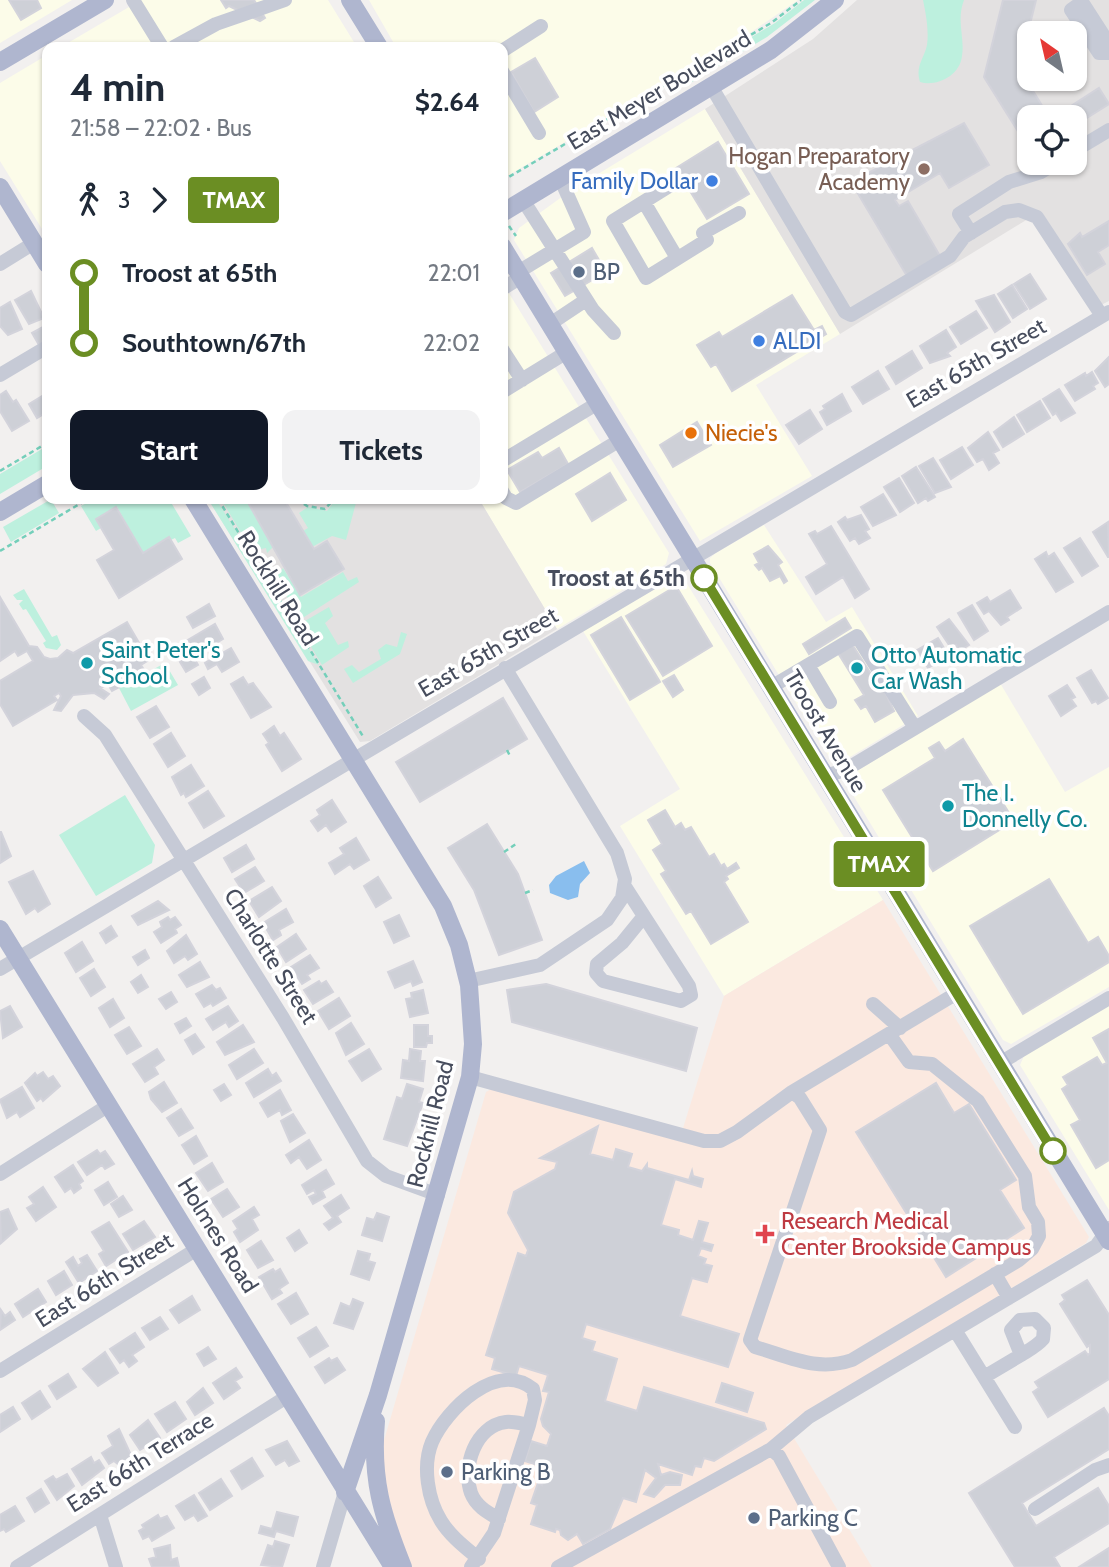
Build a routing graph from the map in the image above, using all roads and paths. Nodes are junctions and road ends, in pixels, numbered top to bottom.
1 (105, 0) edge
2 (133, 0) edge
3 (285, 0) edge
4 (350, 0) edge
5 (801, 0) edge
6 (835, 0) edge
7 (541, 26) dead end
8 (159, 42) edge
9 (183, 42) edge
10 (376, 42) edge
11 (1109, 44) edge
12 (508, 47) edge
13 (1109, 53) edge
14 (0, 62) edge
15 (508, 81) edge
16 (711, 86) junction
17 (1109, 130) edge
18 (539, 133) dead end
19 (1087, 143) edge
20 (1031, 175) edge
21 (508, 177) edge
22 (560, 178) junction
23 (674, 184) dead end
24 (0, 187) edge
25 (523, 200) junction
26 (644, 202) junction
27 (508, 209) edge
28 (738, 213) dead end
29 (971, 233) junction
30 (34, 243) junction
31 (554, 251) junction
32 (42, 256) edge
33 (508, 256) edge
34 (677, 258) junction
35 (0, 264) edge
36 (519, 274) junction
37 (508, 284) edge
38 (586, 300) junction
39 (1105, 314) edge
40 (550, 324) junction
41 (614, 332) dead end
42 (42, 350) edge
43 (567, 352) junction
44 (508, 358) edge
45 (0, 375) edge
46 (522, 380) junction
47 (508, 388) edge
48 (598, 403) junction
49 (621, 440) junction
50 (42, 446) edge
51 (508, 457) edge
52 (0, 471) edge
53 (42, 487) edge
54 (508, 499) edge
55 (80, 504) edge
56 (196, 504) edge
57 (221, 504) edge
58 (304, 504) edge
59 (330, 504) edge
60 (0, 512) edge
61 (0, 551) edge
62 (693, 559) junction
63 (1109, 612) edge
64 (808, 665) junction
65 (505, 668) junction
66 (771, 687) junction
67 (830, 702) dead end
68 (84, 716) dead end
69 (915, 728) junction
70 (366, 741) dead end
71 (507, 750) dead end
72 (354, 757) junction
73 (510, 757) dead end
74 (825, 776) junction
75 (516, 844) dead end
76 (504, 852) dead end
77 (184, 859) junction
78 (624, 885) junction
79 (533, 890) dead end
80 (525, 893) dead end
81 (644, 916) junction
82 (0, 929) edge
83 (18, 958) junction
84 (0, 969) edge
85 (468, 981) junction
86 (957, 993) junction
87 (1109, 998) edge
88 (873, 1004) dead end
89 (895, 1031) junction
90 (1000, 1063) junction
91 (470, 1077) junction
92 (792, 1092) junction
93 (109, 1105) junction
94 (0, 1174) edge
95 (438, 1195) junction
96 (1108, 1235) edge
97 (197, 1249) junction
98 (995, 1273) junction
99 (1009, 1298) junction
100 (955, 1330) junction
101 (1021, 1355) dead end
102 (0, 1371) edge
103 (984, 1377) junction
104 (378, 1395) junction
105 (288, 1396) junction
106 (529, 1425) junction
107 (1015, 1427) dead end
108 (771, 1448) junction
109 (1109, 1465) edge
110 (345, 1492) junction
111 (1035, 1509) dead end
112 (100, 1515) junction
113 (499, 1520) junction
114 (475, 1563) edge
115 (17, 1567) edge
116 (116, 1567) edge
117 (323, 1567) edge
118 (393, 1567) edge
119 (403, 1567) edge
120 (558, 1567) edge
121 (839, 1567) edge

1 - 14 main road
2 - 8 street
3 - 9 street
4 - 10 main road
5 - 21 path
6 - 16 main road, East Meyer Boulevard
7 - 12 street
11 - 13 street
15 - 18 street
16 - 22 main road, East Meyer Boulevard
16 - 29 street
17 - 19 street
20 - 29 street
22 - 25 main road, East Meyer Boulevard
22 - 31 street
23 - 26 street
24 - 30 main road
25 - 27 main road, East Meyer Boulevard
25 - 31 street
26 - 34 street
26 - 34 street
28 - 34 street
29 - 39 street
30 - 32 main road
30 - 35 street
31 - 36 street
31 - 38 street
33 - 36 main road, Troost Avenue
36 - 37 street
36 - 40 main road, Troost Avenue
38 - 40 street
38 - 41 street
39 - 62 street, East 65th Street
40 - 43 main road, Troost Avenue
42 - 45 street
43 - 46 street
43 - 48 main road, Troost Avenue
44 - 46 street
46 - 47 street
48 - 49 main road, Troost Avenue
48 - 51 street
49 - 54 street
49 - 62 main road, Troost Avenue
50 - 52 path
53 - 60 main road
55 - 61 path
56 - 72 main road, Rockhill Road
57 - 70 path
58 - 59 path
62 - 65 street, East 65th Street
62 - 66 main road, Troost Avenue
63 - 69 street
64 - 66 street
64 - 67 street
64 - 69 street
65 - 72 street, East 65th Street
65 - 78 street
66 - 74 main road, Troost Avenue
68 - 77 street, Charlotte Street
69 - 74 street
71 - 73 path
72 - 77 street, East 65th Street
72 - 85 main road, Rockhill Road
74 - 86 main road, Troost Avenue
75 - 76 path
77 - 83 street, East 65th Street
77 - 95 street, Charlotte Street
78 - 81 street
78 - 85 street
79 - 80 path
81 - 81 street
82 - 83 main road, Holmes Road
83 - 84 street, East 65th Street
83 - 93 main road, Holmes Road
85 - 91 main road, Rockhill Road
86 - 89 street
86 - 90 main road, Troost Avenue
87 - 90 street
88 - 89 street
89 - 92 street
89 - 98 street
90 - 96 main road, Troost Avenue
91 - 92 street
91 - 95 main road, Rockhill Road
92 - 98 street
93 - 94 street
93 - 97 main road, Holmes Road
95 - 104 main road, Rockhill Road
96 - 99 street
97 - 102 street, East 66th Street
97 - 105 main road, Holmes Road
98 - 99 street
99 - 100 street
100 - 103 street
100 - 108 street
101 - 103 street
103 - 107 street
104 - 110 main road, Rockhill Road
104 - 119 main road
105 - 110 main road, Holmes Road
105 - 112 street, East 66th Terrace
106 - 113 street
106 - 113 street
106 - 114 street
108 - 120 street
108 - 121 street
109 - 111 street
110 - 117 street, Rockhill Road
110 - 118 main road, Holmes Road
112 - 115 street, East 66th Terrace
112 - 116 street
113 - 114 street

